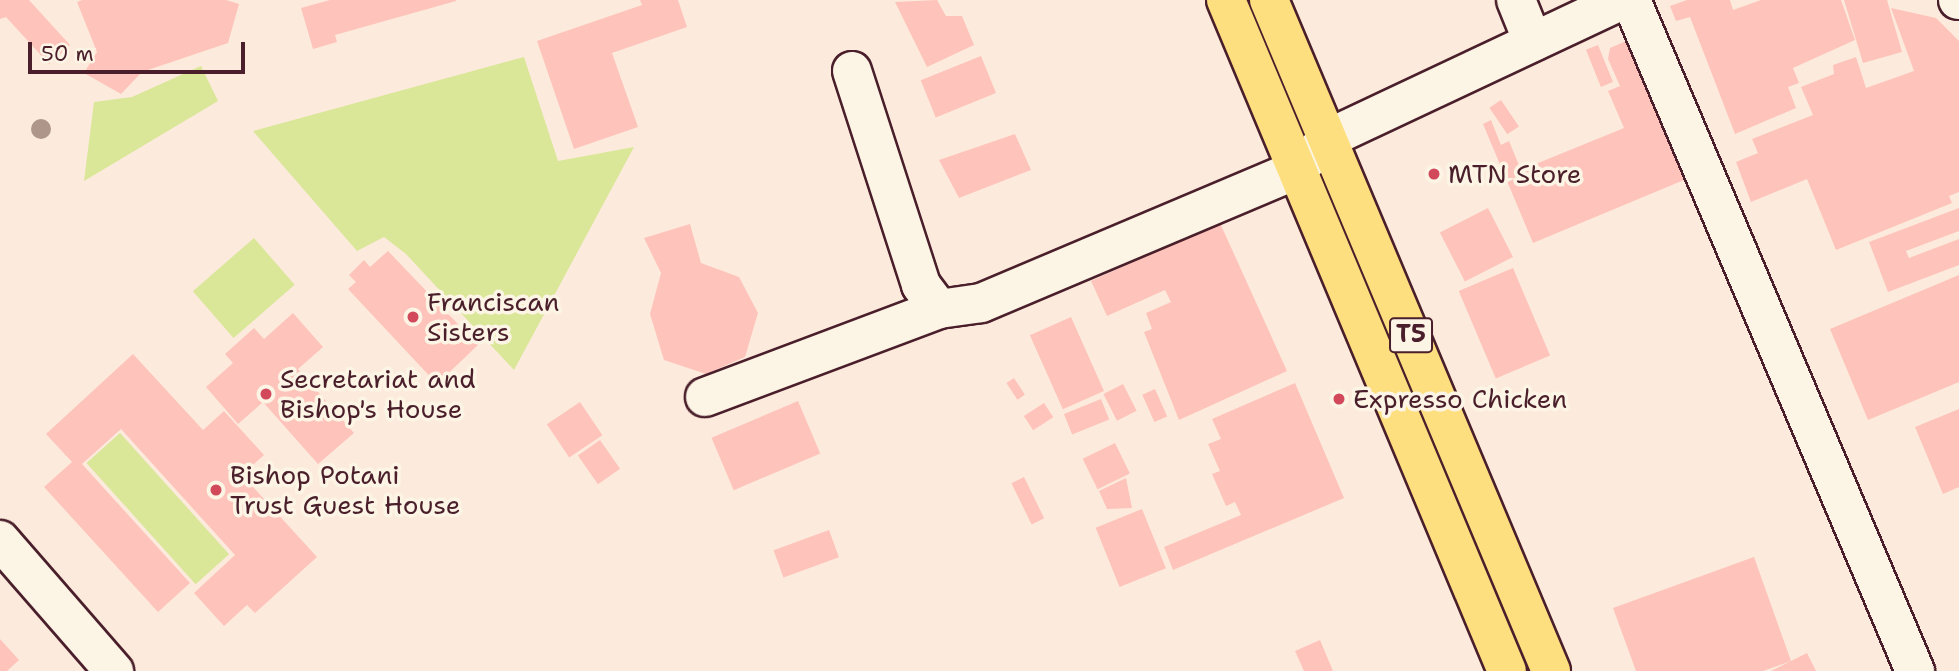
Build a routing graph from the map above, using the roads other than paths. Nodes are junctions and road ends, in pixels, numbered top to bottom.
1 (1226, 0) edge
2 (1269, 0) edge
3 (1516, 0) edge
4 (1622, 0) edge
5 (1631, 0) edge
6 (1533, 42) junction
7 (852, 71) dead end
8 (1329, 138) junction
9 (1298, 169) junction
10 (939, 309) junction
11 (705, 397) dead end
12 (0, 540) edge
13 (114, 671) edge
14 (1507, 671) edge
15 (1551, 671) edge
16 (1915, 671) edge

1 - 9 highway, T5
2 - 8 highway, T5
3 - 6 street
4 - 6 street
5 - 16 street
6 - 8 street
7 - 10 street
8 - 9 street
8 - 15 highway, T5
9 - 10 street
9 - 14 highway, T5
10 - 11 street
12 - 13 street

